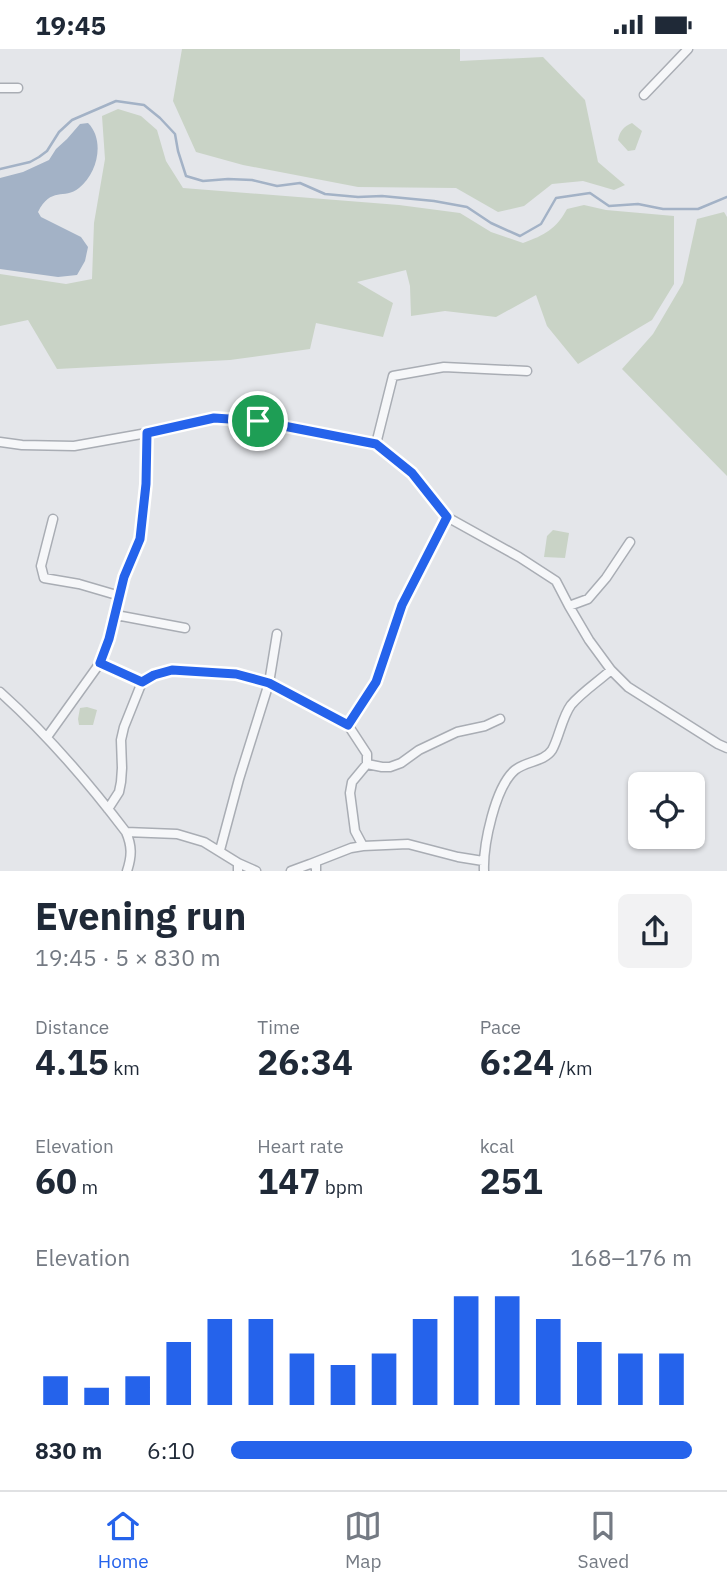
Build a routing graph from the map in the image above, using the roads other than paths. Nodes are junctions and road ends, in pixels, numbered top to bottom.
1 (688, 49) edge
2 (0, 88) edge
3 (18, 88) dead end
4 (644, 95) dead end
5 (527, 371) dead end
6 (147, 433) junction
7 (0, 442) edge
8 (376, 444) junction
9 (447, 517) junction
10 (53, 519) dead end
11 (630, 542) dead end
12 (120, 596) junction
13 (569, 606) junction
14 (116, 615) junction
15 (185, 628) dead end
16 (277, 634) dead end
17 (100, 663) junction
18 (611, 670) junction
19 (142, 682) junction
20 (269, 683) junction
21 (0, 692) edge
22 (500, 719) dead end
23 (348, 725) junction
24 (47, 737) junction
25 (727, 748) edge
26 (367, 764) junction
27 (108, 809) junction
28 (126, 832) junction
29 (363, 846) junction
30 (220, 850) junction
31 (483, 866) edge
32 (238, 867) edge
33 (313, 867) edge
34 (127, 870) edge
35 (256, 870) edge
36 (291, 870) edge

1 - 4 street
2 - 3 street
5 - 8 street
6 - 7 street
6 - 8 street
6 - 12 street
8 - 9 street
9 - 13 street
9 - 23 street
10 - 12 street
11 - 13 street
12 - 14 street
13 - 18 street
14 - 15 street
14 - 17 street
16 - 20 street
17 - 19 street
17 - 24 street
18 - 25 street
18 - 31 street
19 - 20 street
19 - 27 street
20 - 23 street
20 - 30 street
21 - 24 street
22 - 26 street
23 - 26 street
24 - 27 street
26 - 29 street
27 - 28 street
28 - 30 street
28 - 34 street
29 - 31 street
29 - 33 street
30 - 32 street
32 - 35 street
33 - 36 street

